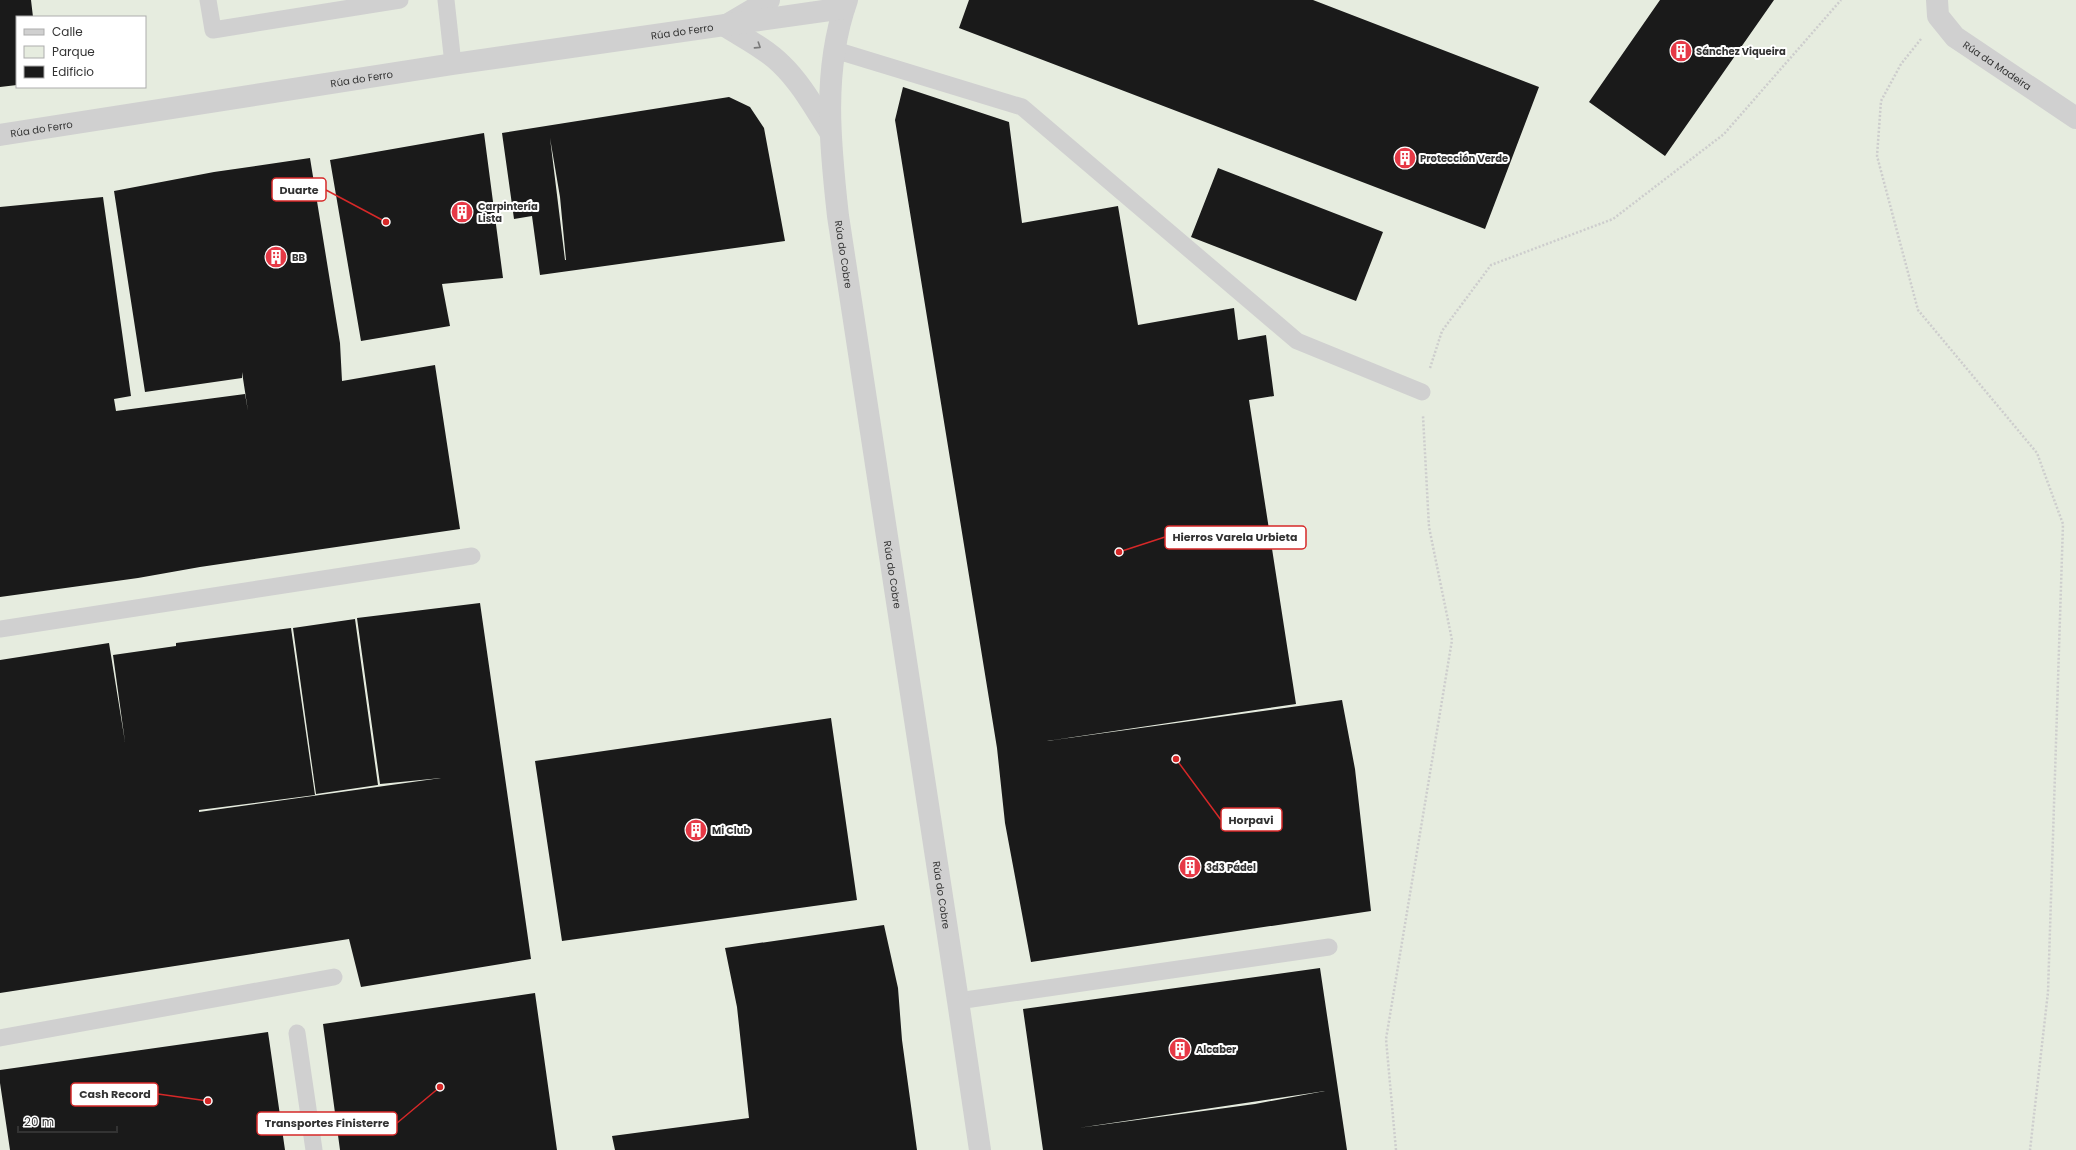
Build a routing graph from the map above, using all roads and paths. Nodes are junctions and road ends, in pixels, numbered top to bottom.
1 (208, 0) edge
2 (400, 0) edge
3 (446, 0) edge
4 (769, 0) edge
5 (1841, 0) edge
6 (846, 4) edge
7 (1938, 8) edge
8 (725, 26) junction
9 (835, 50) junction
10 (453, 64) junction
11 (2076, 118) edge
12 (830, 132) junction
13 (0, 135) edge
14 (1422, 392) junction
15 (472, 556) dead end
16 (0, 629) edge
17 (1329, 947) dead end
18 (334, 977) dead end
19 (958, 1001) junction
20 (297, 1033) dead end
21 (0, 1038) edge
22 (314, 1150) edge
23 (980, 1150) edge
24 (1396, 1150) edge
25 (2030, 1150) edge

1 - 2 lane
3 - 10 lane
4 - 8 street, Rúa do Ferro
5 - 14 path
6 - 8 street, Rúa do Ferro
6 - 9 street, Rúa do Cobre
7 - 11 street, Rúa da Madeira
7 - 25 path
8 - 10 street, Rúa do Ferro
8 -> 12 street, Rúa do Ferro
9 - 12 street, Rúa do Cobre
9 - 14 lane
10 - 13 street, Rúa do Ferro
12 - 19 street, Rúa do Cobre
14 - 24 path
15 - 16 lane
17 - 19 lane
18 - 21 lane
19 - 23 street, Rúa do Cobre
20 - 22 lane

